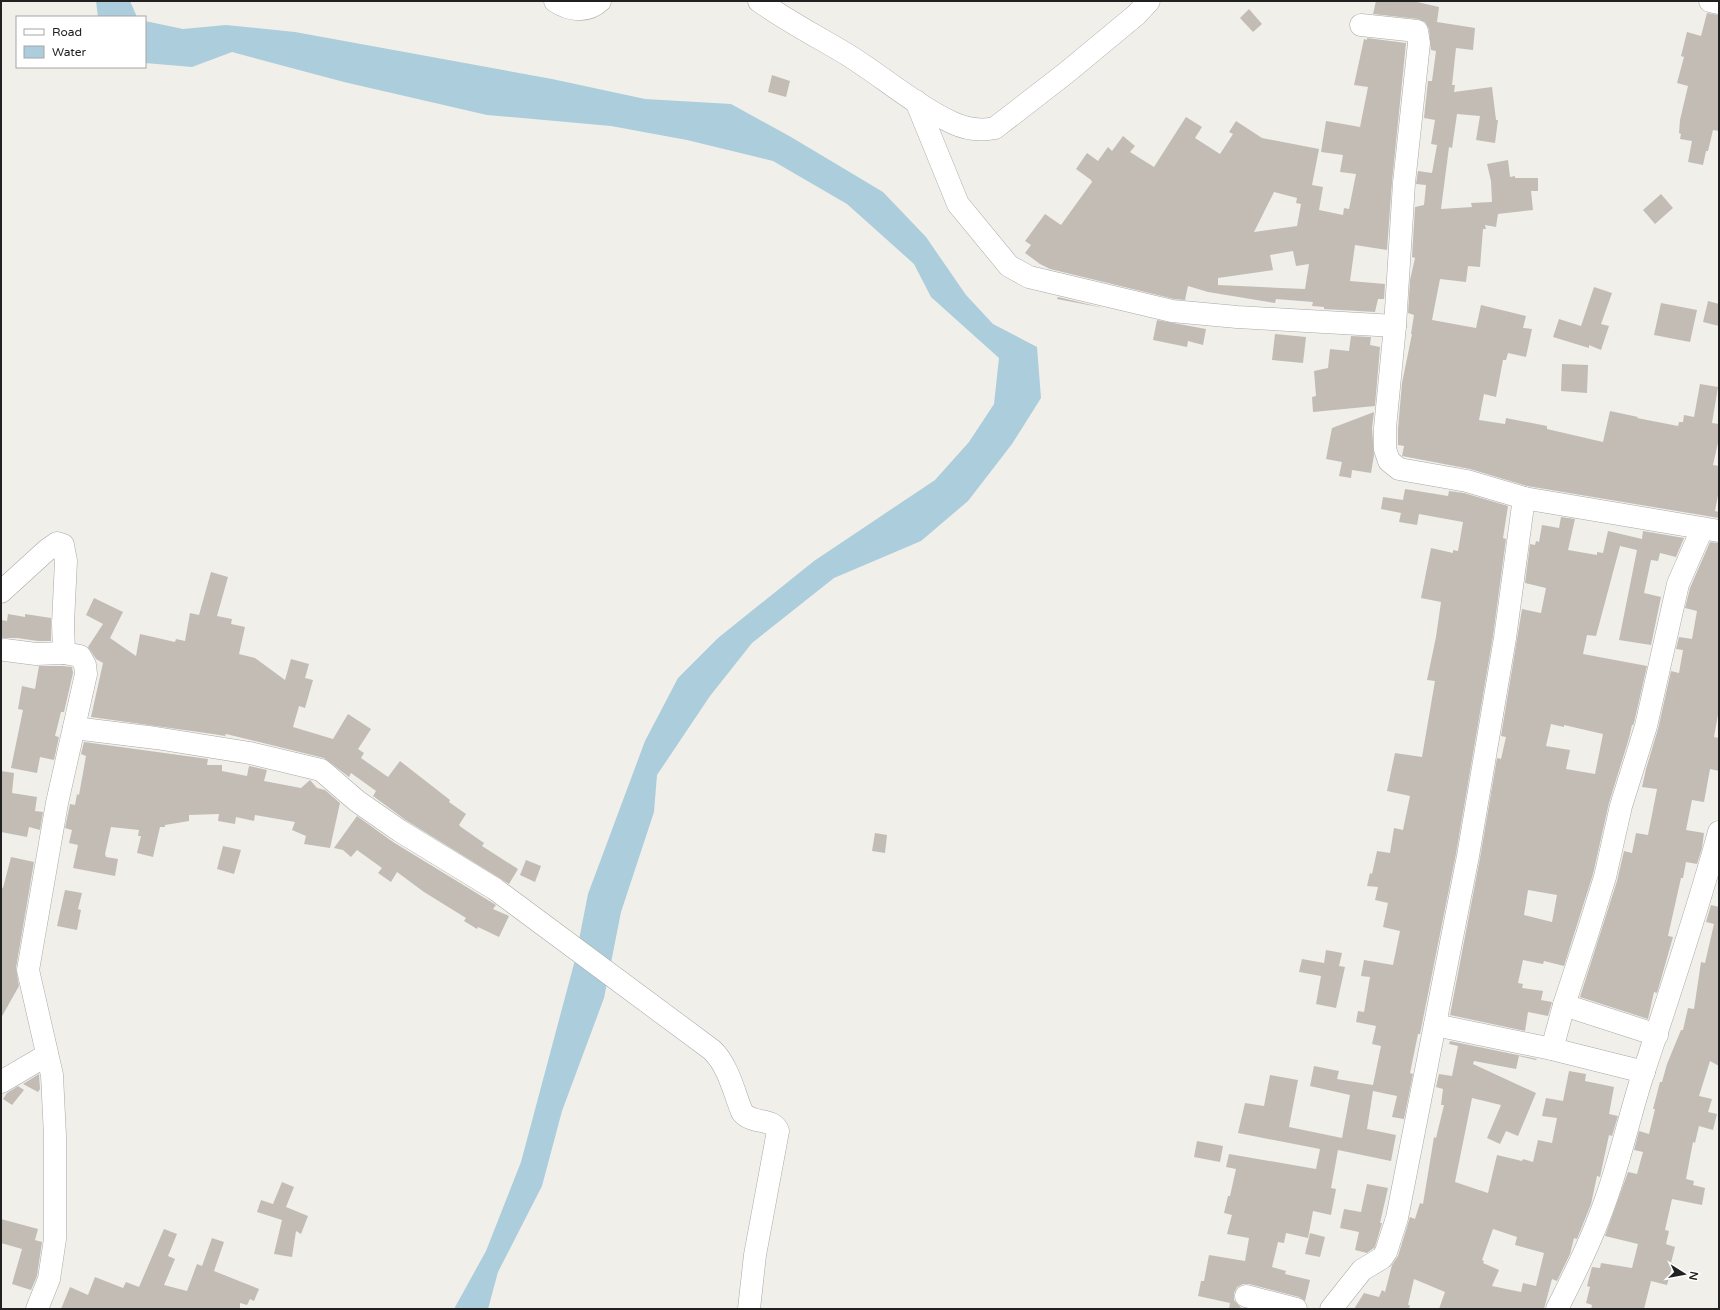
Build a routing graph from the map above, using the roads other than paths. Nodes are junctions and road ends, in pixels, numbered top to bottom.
1 (556, 1) edge
2 (600, 1) edge
3 (759, 1) edge
4 (1149, 1) edge
5 (1710, 1) edge
6 (1719, 3) edge
7 (1361, 25) dead end
8 (916, 101) junction
9 (1396, 326) junction
10 (1524, 498) junction
11 (1710, 530) edge
12 (1, 592) edge
13 (5, 650) dead end
14 (64, 653) junction
15 (74, 728) junction
16 (1719, 832) edge
17 (1564, 1005) junction
18 (1435, 1025) junction
19 (1657, 1035) junction
20 (1552, 1049) junction
21 (47, 1054) junction
22 (1644, 1072) junction
23 (1, 1082) edge
24 (1246, 1296) dead end
25 (37, 1309) edge
26 (749, 1309) edge
27 (1296, 1309) edge
28 (1331, 1309) edge
29 (1557, 1309) edge

1 - 2 street
3 - 8 street
4 - 8 street
5 - 6 street
7 - 9 street
8 - 9 street
9 - 10 street
10 - 11 street
10 - 18 street
11 - 17 street
12 - 14 street
13 - 14 street
14 - 15 street
15 - 21 street
15 - 26 street
16 - 19 street
17 - 19 street
17 - 20 street
18 - 20 street
18 - 28 street
19 - 22 street
20 - 22 street
21 - 23 street
21 - 25 street
22 - 29 street
24 - 27 street

